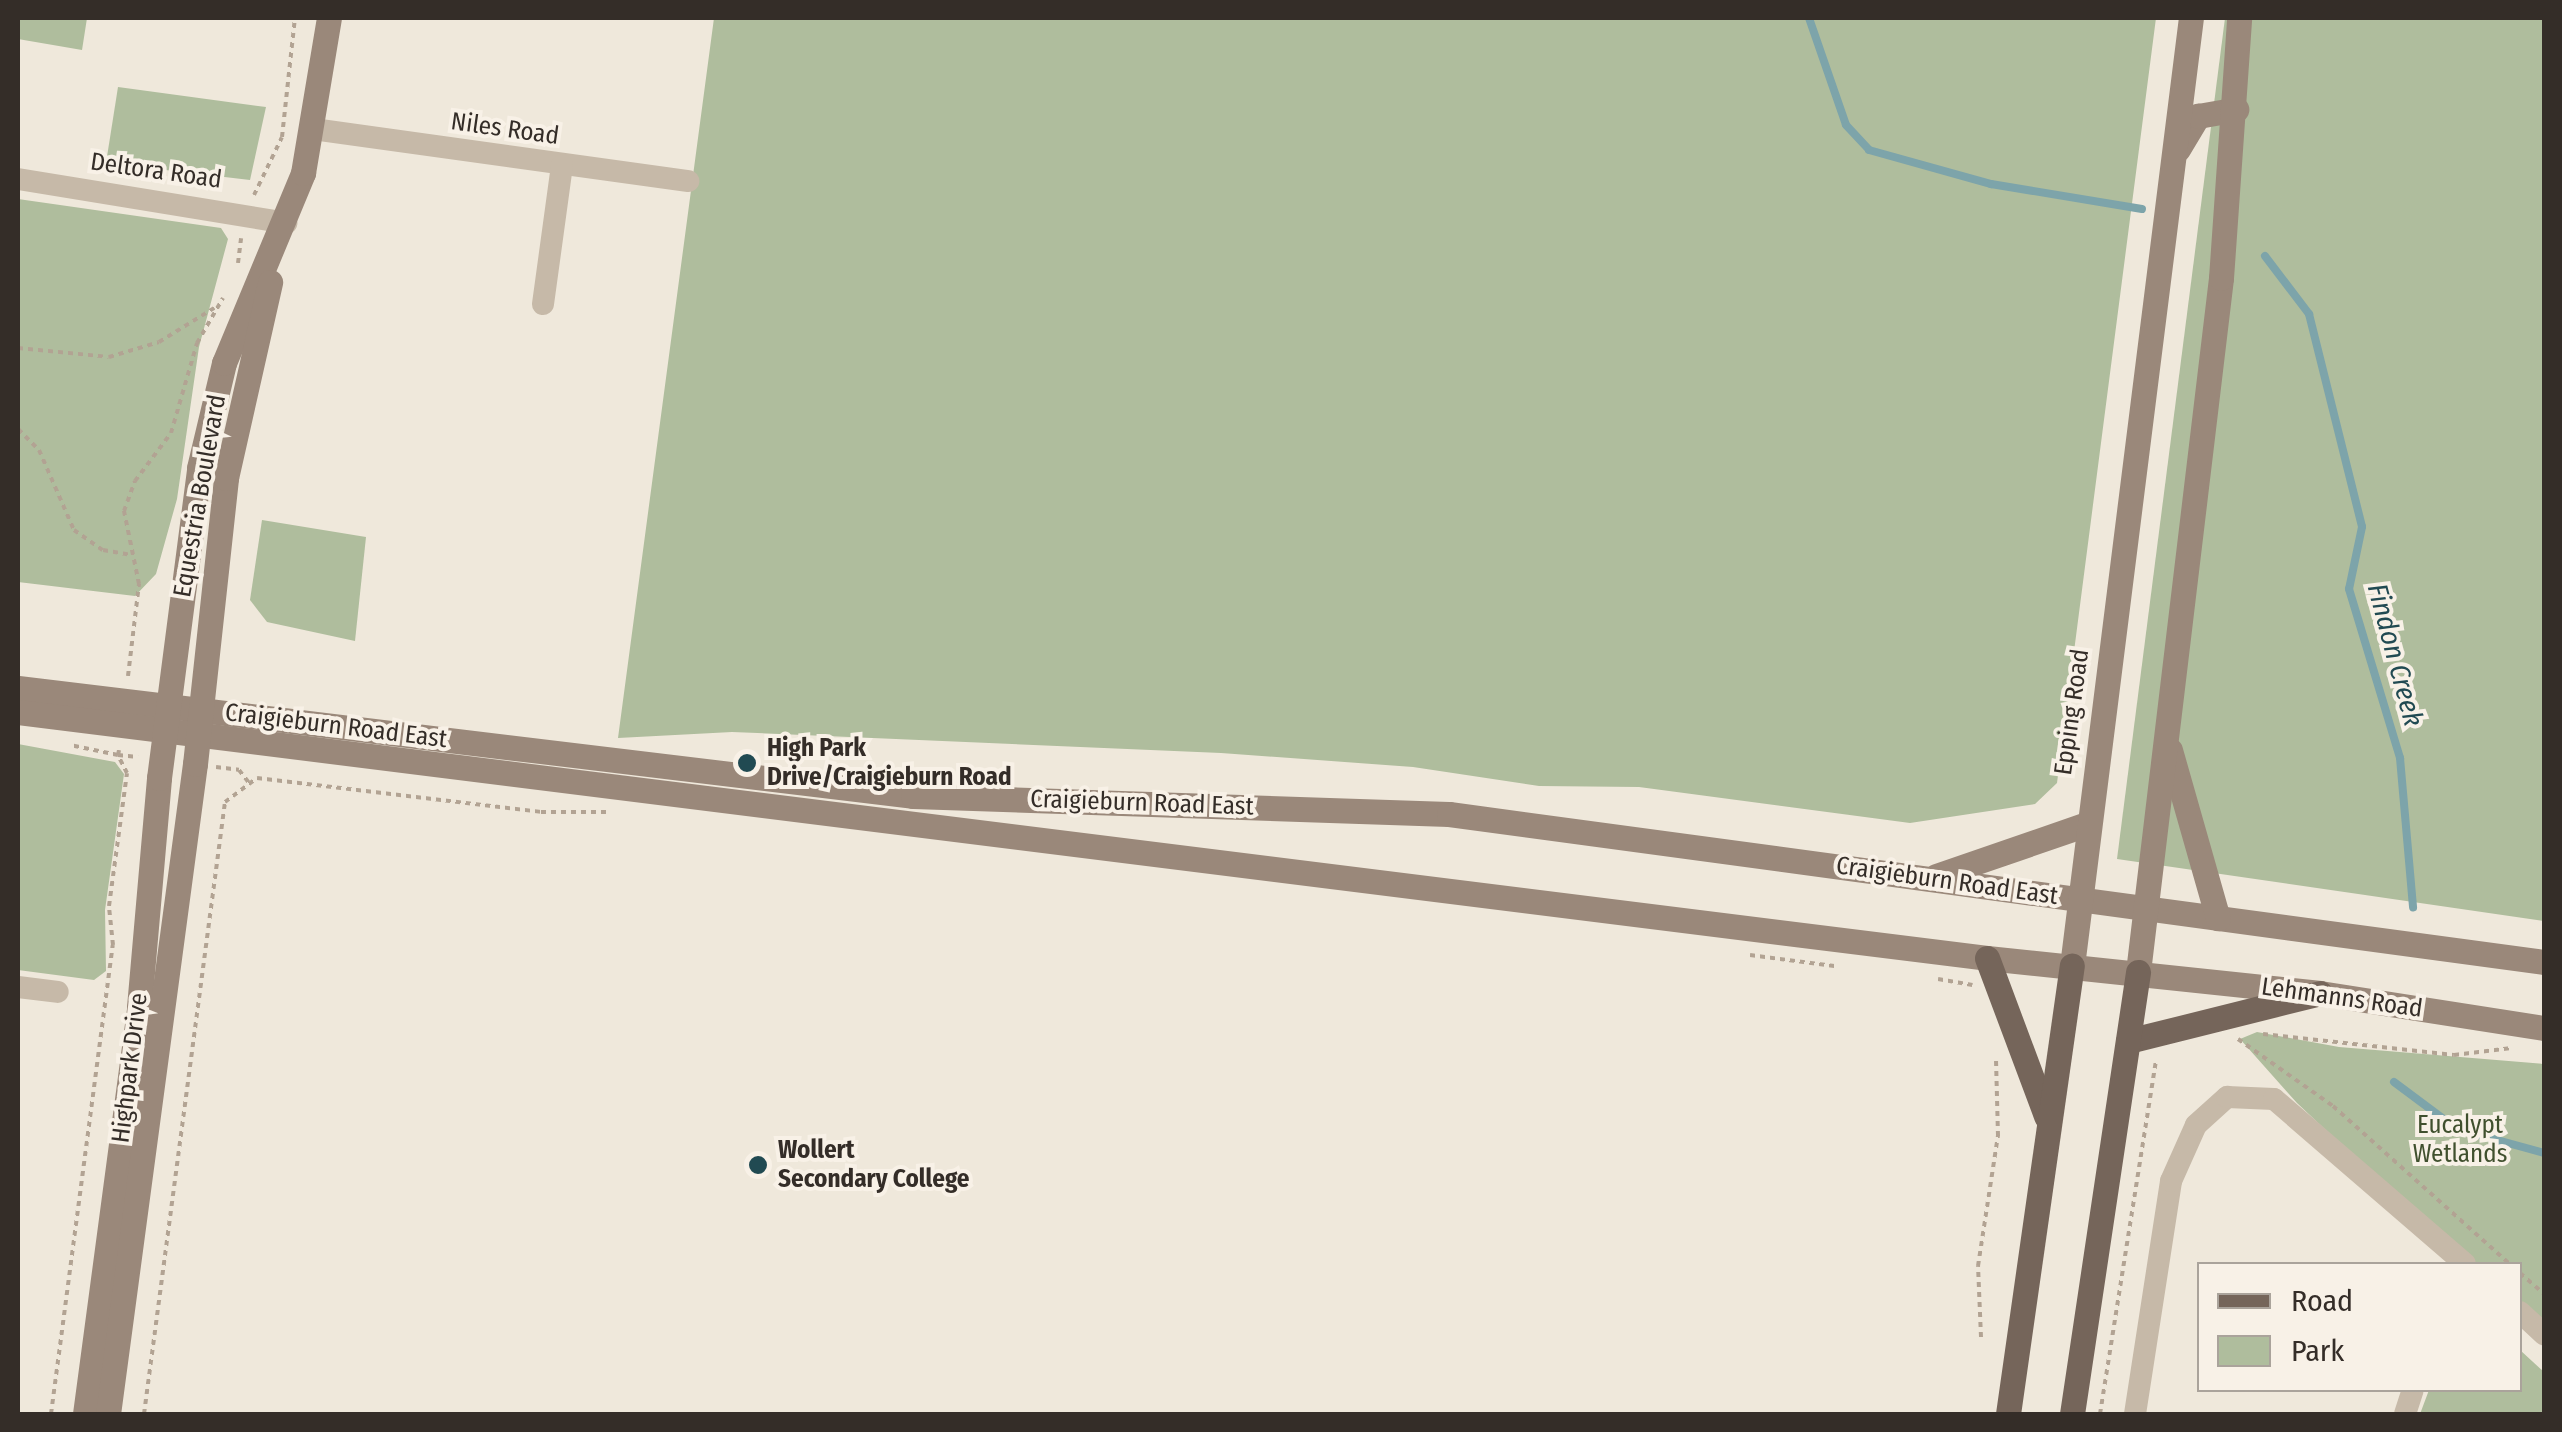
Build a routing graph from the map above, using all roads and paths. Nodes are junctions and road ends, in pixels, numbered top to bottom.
1 (295, 18) edge
2 (329, 18) edge
3 (2191, 18) edge
4 (2239, 18) edge
5 (2236, 108) junction
6 (313, 129) junction
7 (2173, 157) junction
8 (562, 165) junction
9 (18, 180) edge
10 (688, 182) dead end
11 (248, 212) junction
12 (286, 223) junction
13 (238, 270) dead end
14 (226, 294) dead end
15 (544, 304) dead end
16 (218, 305) junction
17 (18, 350) edge
18 (18, 429) edge
19 (132, 556) junction
20 (18, 688) edge
21 (18, 712) edge
22 (124, 713) junction
23 (167, 720) junction
24 (197, 723) junction
25 (2166, 736) junction
26 (68, 744) dead end
27 (118, 755) junction
28 (613, 810) dead end
29 (2087, 824) junction
30 (1928, 878) junction
31 (2080, 900) junction
32 (2146, 908) junction
33 (2218, 918) junction
34 (1745, 954) dead end
35 (1987, 958) junction
36 (2544, 962) edge
37 (1837, 966) dead end
38 (2072, 966) junction
39 (2138, 972) junction
40 (1922, 976) dead end
41 (18, 986) edge
42 (58, 992) dead end
43 (1978, 992) dead end
44 (2320, 993) junction
45 (2543, 1028) edge
46 (2128, 1041) junction
47 (2161, 1051) dead end
48 (1995, 1052) dead end
49 (2048, 1121) junction
50 (2463, 1262) edge
51 (2508, 1262) edge
52 (2522, 1275) edge
53 (2544, 1294) edge
54 (2522, 1314) edge
55 (2544, 1334) edge
56 (1981, 1337) dead end
57 (51, 1414) edge
58 (84, 1414) edge
59 (108, 1414) edge
60 (144, 1414) edge
61 (2008, 1414) edge
62 (2072, 1414) edge
63 (2100, 1414) edge
64 (2135, 1414) edge

1 - 11 path
2 - 6 main road, Equestria Boulevard
3 - 7 main road, Epping Road
4 - 5 main road
5 - 7 main road
5 - 25 main road
6 - 8 street, Niles Road
6 - 12 main road, Equestria Boulevard
7 - 29 main road, Epping Road
8 - 10 street, Niles Road
8 - 15 street
9 - 11 street, Deltora Road
11 - 12 street, Deltora Road
11 - 13 path
12 - 23 main road, Equestria Boulevard
12 - 24 main road, Equestria Boulevard
14 - 16 path
16 - 17 path
16 - 19 path
18 - 19 path
19 - 22 path
20 - 22 main road, Craigieburn Road East
21 - 22 main road, Craigieburn Road East
22 - 23 main road, Craigieburn Road East
22 - 27 path
23 - 24 main road, Craigieburn Road East
23 - 58 main road, Highpark Drive
24 - 30 main road, Craigieburn Road East
24 - 35 main road, Craigieburn Road East
24 - 59 main road, Highpark Drive
25 - 32 main road
25 - 33 main road
26 - 27 path
27 - 57 path
28 - 60 path
29 - 30 main road
29 - 31 main road, Epping Road
30 - 31 main road, Craigieburn Road East
31 - 32 main road, Craigieburn Road East
31 - 38 main road, Epping Road
32 - 33 main road
32 - 39 main road
33 - 36 main road
34 - 37 path
35 - 38 main road, Craigieburn Road East
35 - 49 main road
38 - 39 main road, Craigieburn Road East
38 - 49 main road, Epping Road
39 - 44 main road, Lehmanns Road
39 - 46 main road
40 - 43 path
41 - 42 street
44 - 45 main road, Lehmanns Road
44 - 46 main road
45 - 51 path
46 - 62 main road
47 - 63 path
48 - 56 path
49 - 61 main road, Epping Road
50 - 64 street
52 - 53 path
54 - 55 street

